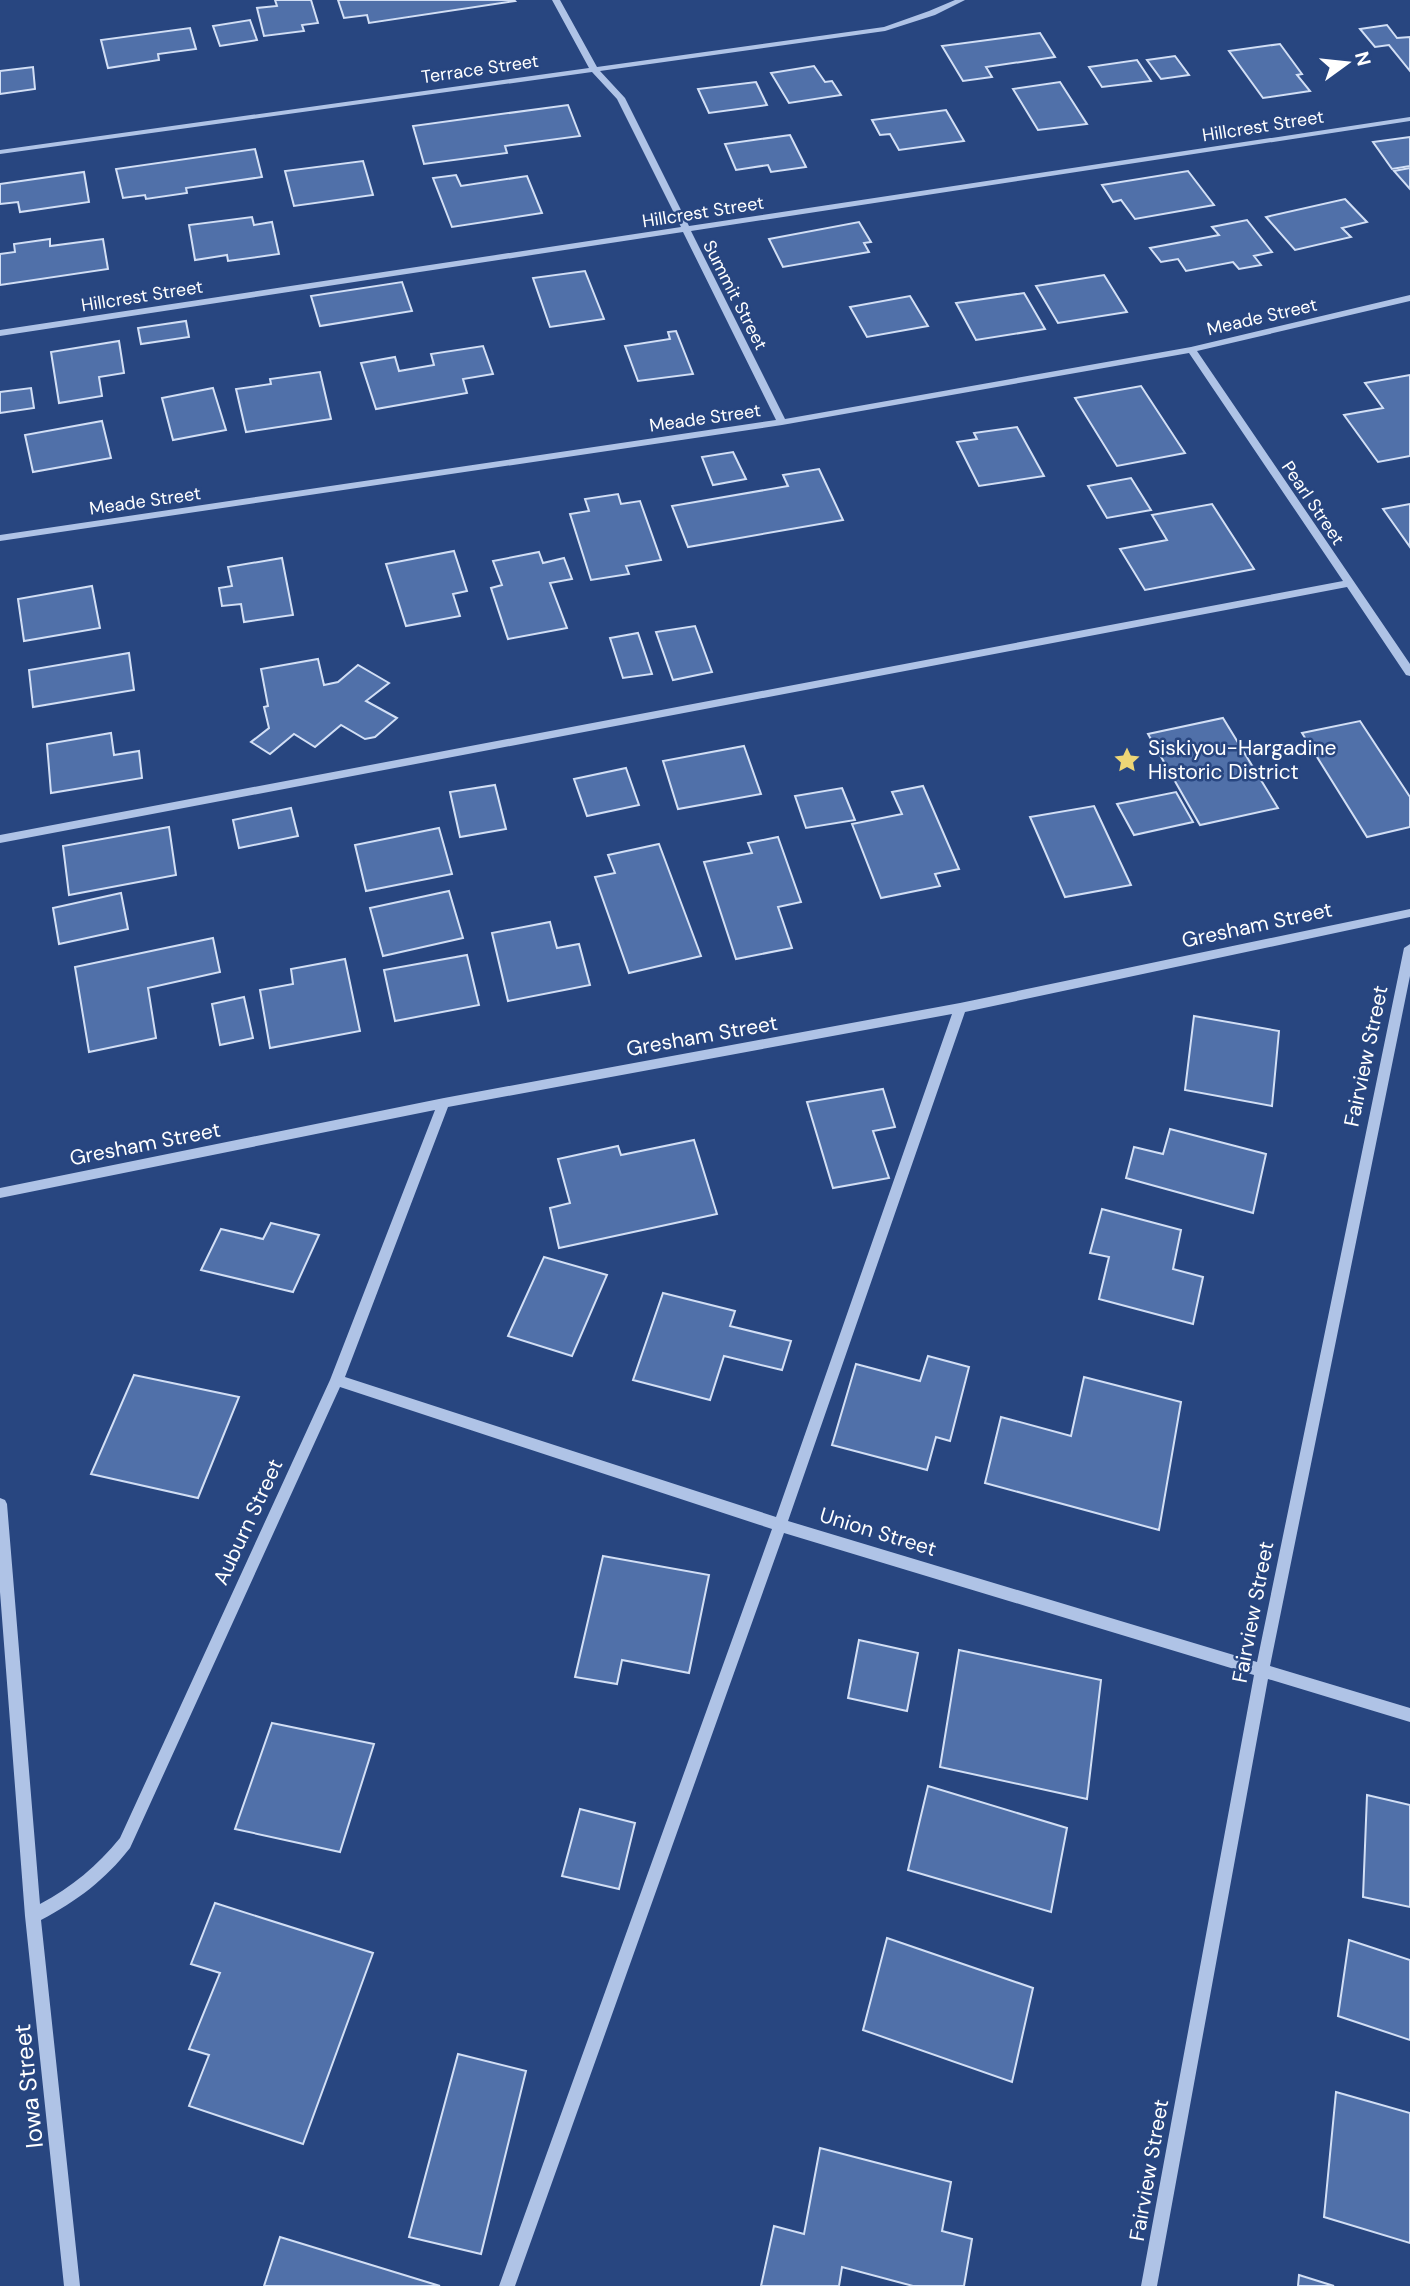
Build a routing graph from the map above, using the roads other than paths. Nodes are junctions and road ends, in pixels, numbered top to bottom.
1 (556, 0) edge
2 (961, 0) edge
3 (594, 69) junction
4 (1410, 119) edge
5 (0, 152) edge
6 (685, 230) junction
7 (1410, 298) edge
8 (0, 333) edge
9 (1191, 350) junction
10 (782, 422) junction
11 (0, 538) edge
12 (1348, 583) junction
13 (1410, 672) edge
14 (0, 838) edge
15 (1410, 913) edge
16 (1410, 948) edge
17 (960, 1007) junction
18 (444, 1103) junction
19 (0, 1193) edge
20 (337, 1380) junction
21 (0, 1504) edge
22 (780, 1525) junction
23 (1262, 1670) junction
24 (1410, 1715) edge
25 (33, 1916) junction
26 (72, 2286) edge
27 (508, 2286) edge
28 (1149, 2286) edge

1 - 3 street, Summit Street
2 - 3 street, Terrace Street
3 - 5 street, Terrace Street
3 - 6 street, Summit Street
4 - 6 street, Hillcrest Street
6 - 8 street, Hillcrest Street
6 - 10 street, Summit Street
7 - 9 street, Meade Street
9 - 10 street, Meade Street
9 - 12 street, Pearl Street
10 - 11 street, Meade Street
12 - 13 street, Pearl Street
12 - 14 street
15 - 17 street, Gresham Street
16 - 23 street, Fairview Street
17 - 18 street, Gresham Street
17 - 22 street
18 - 19 street, Gresham Street
18 - 20 street, Auburn Street
20 - 22 street, Union Street
20 - 25 street, Auburn Street
21 - 25 street, Iowa Street
22 - 23 street, Union Street
22 - 27 street
23 - 24 street, Union Street
23 - 28 street, Fairview Street
25 - 26 street, Iowa Street

